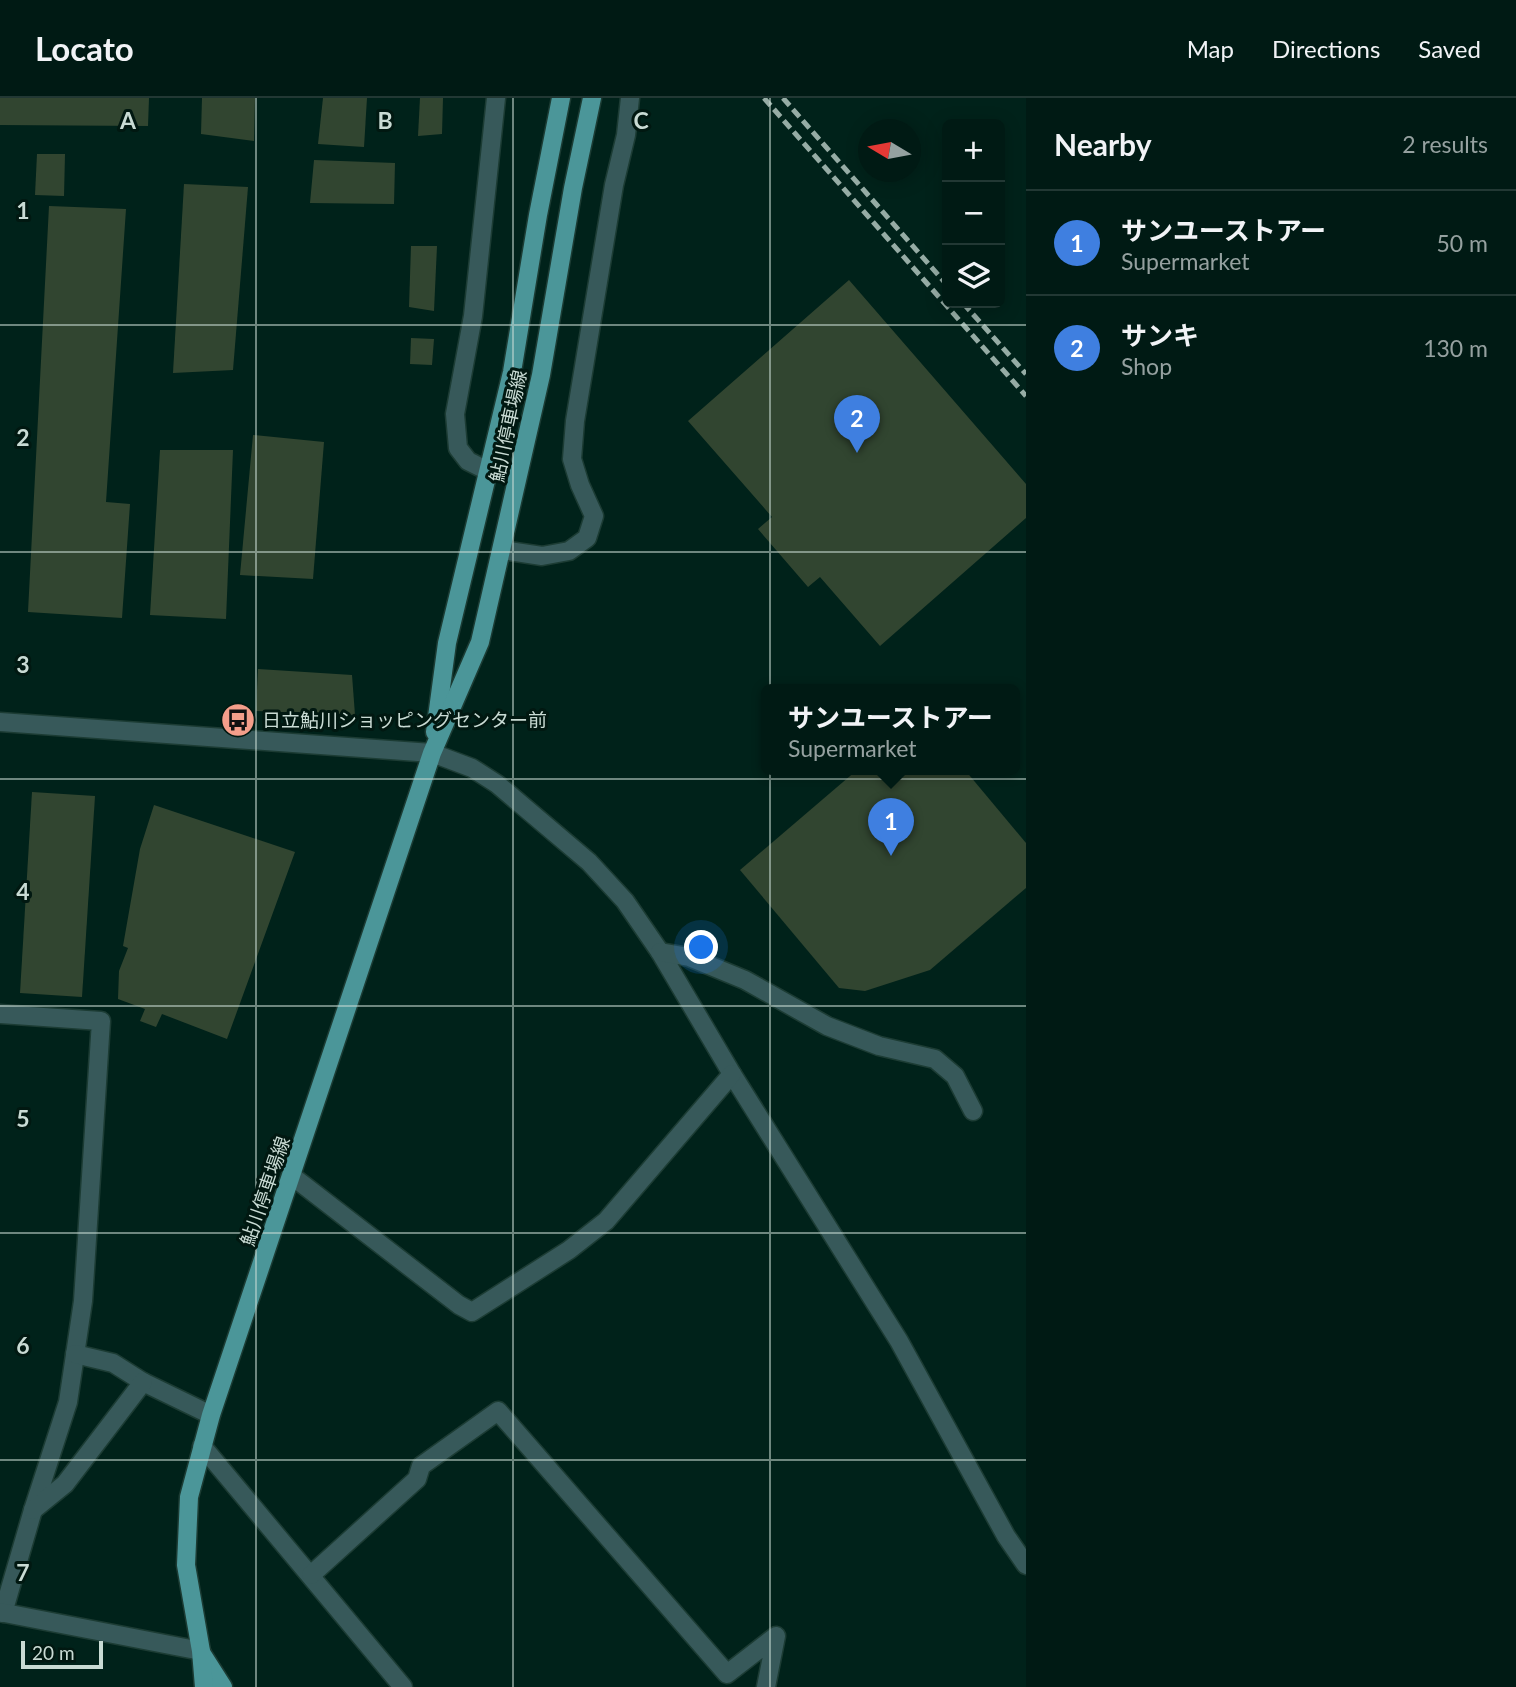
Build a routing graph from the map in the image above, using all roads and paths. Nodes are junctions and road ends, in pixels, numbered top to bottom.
1 (496, 98) edge
2 (561, 98) edge
3 (592, 98) edge
4 (630, 98) edge
5 (488, 471) junction
6 (502, 550) junction
7 (0, 722) edge
8 (432, 753) junction
9 (660, 952) junction
10 (0, 1014) edge
11 (732, 1073) junction
12 (973, 1111) dead end
13 (292, 1176) junction
14 (75, 1354) junction
15 (143, 1382) junction
16 (211, 1415) junction
17 (202, 1446) junction
18 (33, 1510) junction
19 (1026, 1565) edge
20 (312, 1576) junction
21 (2, 1613) edge
22 (201, 1651) junction
23 (204, 1687) edge
24 (222, 1687) edge
25 (404, 1687) edge
26 (765, 1687) edge

1 - 5 street
2 - 5 main road, 鮎川停車場線
3 - 6 main road, 鮎川停車場線
4 - 6 street
5 - 8 main road, 鮎川停車場線
6 - 8 main road, 鮎川停車場線
7 - 8 street
8 - 9 street
8 - 13 main road, 鮎川停車場線
9 - 11 street
9 - 12 street
10 - 14 street
11 - 13 street
11 - 19 street
13 - 16 main road, 鮎川停車場線
14 - 15 street
14 - 18 street
15 - 16 street
15 - 18 street
16 - 17 main road, 鮎川停車場線
17 - 20 street
17 - 22 main road, 鮎川停車場線
18 - 21 street
20 - 25 street
20 - 26 street
21 - 22 street
22 - 23 main road, 鮎川停車場線
22 - 24 main road, 鮎川停車場線

